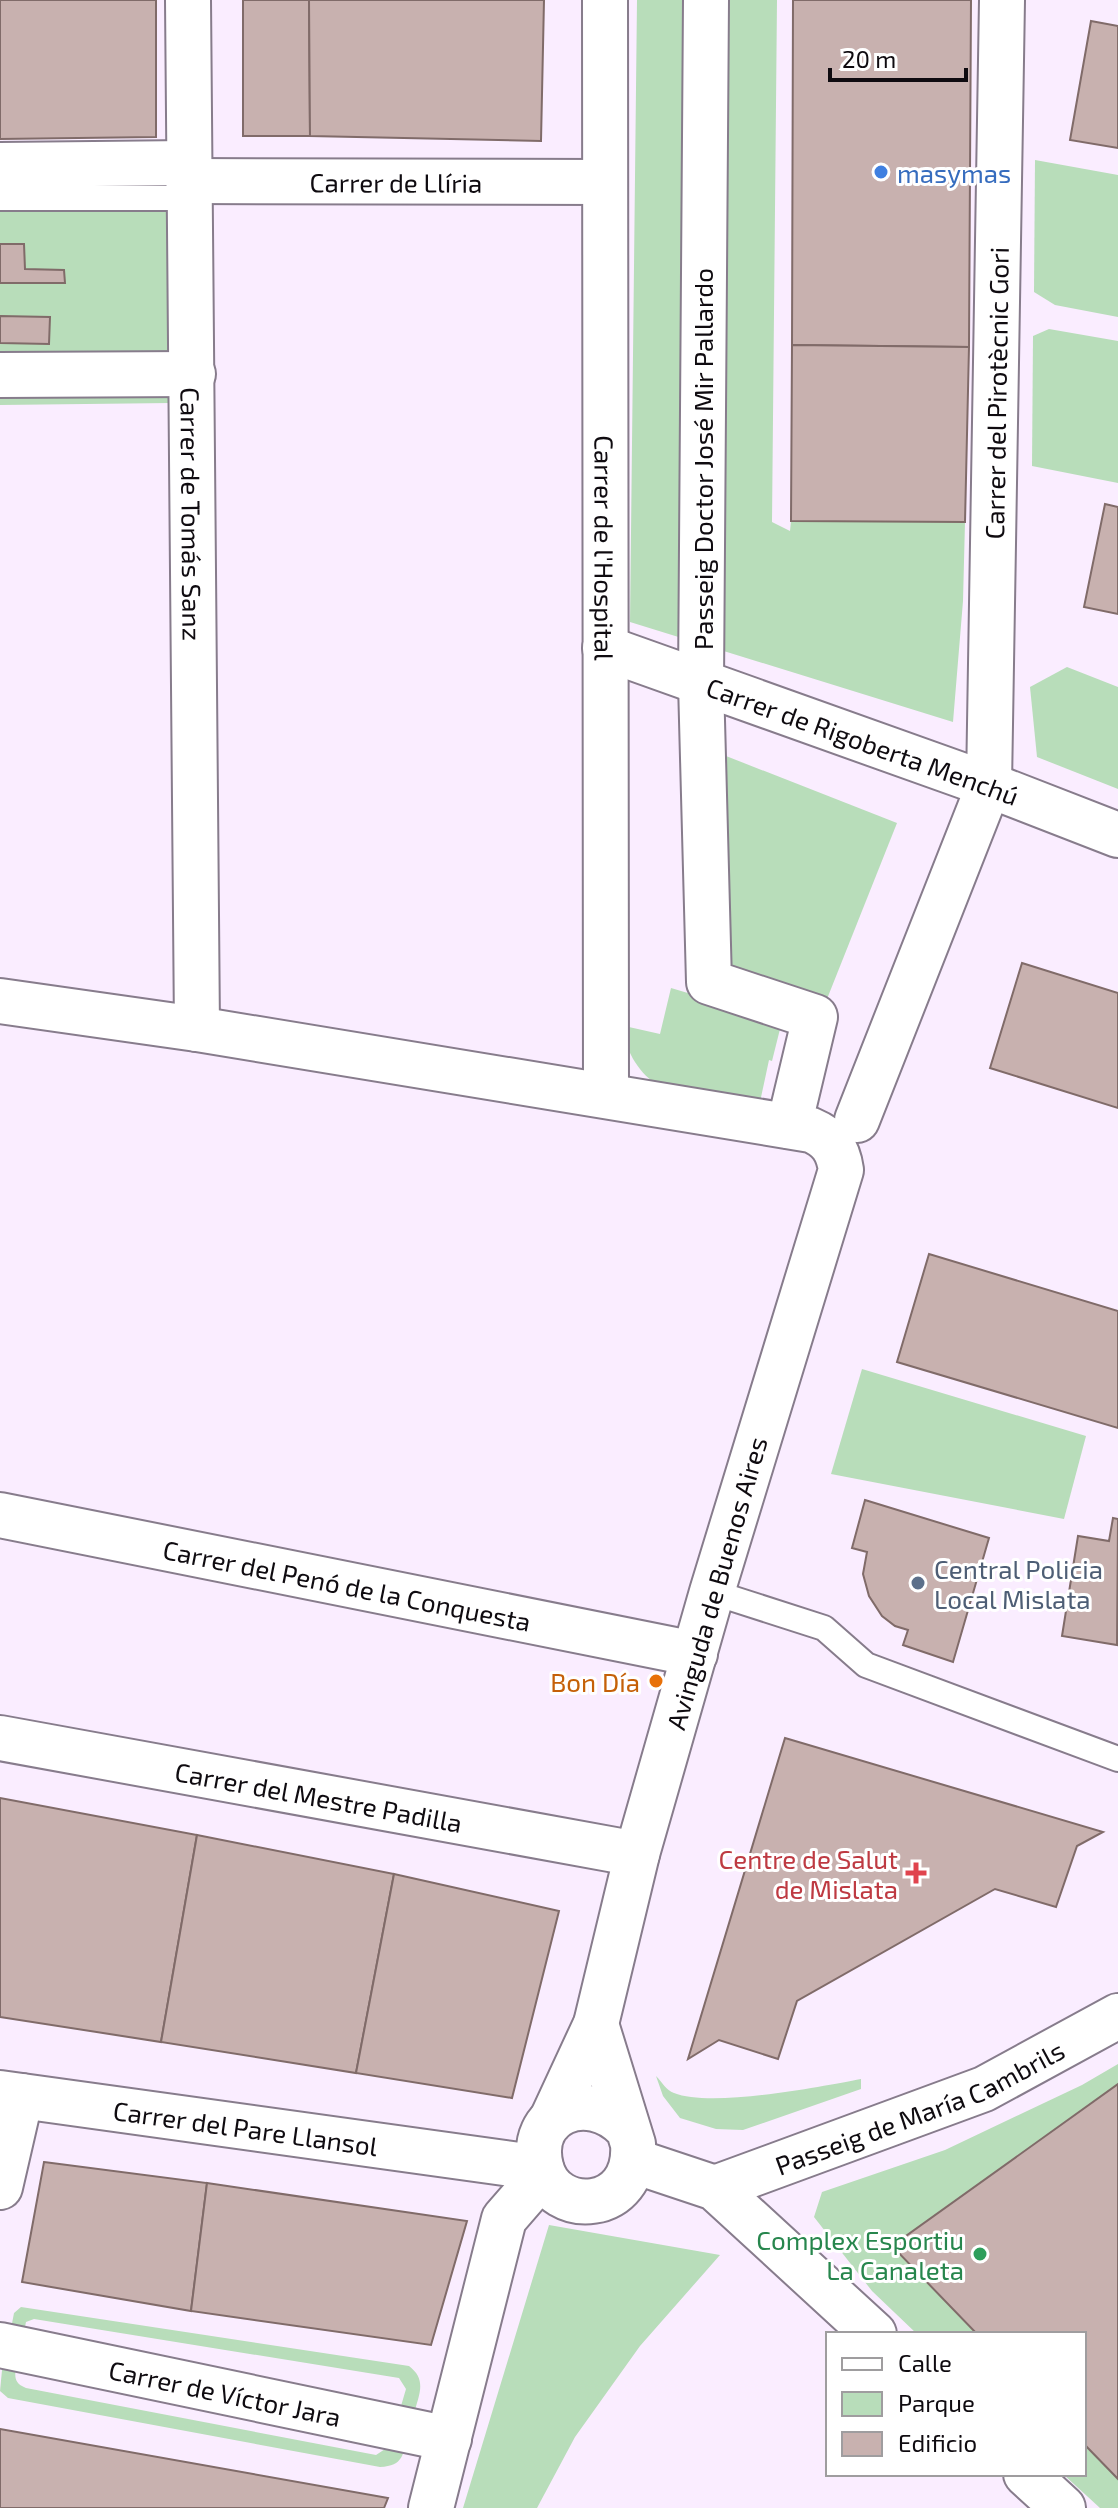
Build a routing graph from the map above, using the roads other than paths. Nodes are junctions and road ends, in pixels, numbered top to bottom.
1 (188, 0) edge
2 (605, 0) edge
3 (706, 0) edge
4 (1002, 0) edge
5 (0, 165) edge
6 (188, 172) junction
7 (605, 182) junction
8 (0, 198) edge
9 (193, 374) junction
10 (0, 375) edge
11 (605, 648) junction
12 (701, 683) junction
13 (989, 785) junction
14 (1118, 835) edge
15 (0, 1001) edge
16 (197, 1029) junction
17 (606, 1095) junction
18 (789, 1126) junction
19 (844, 1145) junction
20 (0, 1515) edge
21 (712, 1592) junction
22 (695, 1654) junction
23 (0, 1738) edge
24 (1118, 1759) edge
25 (637, 1854) junction
26 (1118, 2016) edge
27 (596, 2024) junction
28 (10, 2094) edge
29 (630, 2144) junction
30 (545, 2150) junction
31 (0, 2187) edge
32 (715, 2188) junction
33 (872, 2332) edge
34 (0, 2345) edge
35 (449, 2439) junction
36 (1028, 2476) edge
37 (431, 2508) edge
38 (1063, 2508) edge

1 - 6 street, Carrer de Tomás Sanz
2 - 7 street, Carrer de l'Hospital
3 - 12 street, Passeig Doctor José Mir Pallardo
4 - 13 street, Carrer del Pirotècnic Gori
5 - 6 street, Carrer de Llíria
6 - 7 street, Carrer de Llíria
6 - 8 lane
6 - 9 street, Carrer de Tomás Sanz
7 - 11 street, Carrer de l'Hospital
9 - 10 street
9 - 16 street, Carrer de Tomás Sanz
11 - 12 street, Carrer de Rigoberta Menchú
11 - 17 street, Carrer de l'Hospital
12 - 13 street, Carrer de Rigoberta Menchú
12 - 18 street, Passeig Doctor José Mir Pallardo
13 - 14 street, Carrer de Rigoberta Menchú
13 - 19 street, Avinguda de Buenos Aires
15 - 16 street
16 - 17 street
17 - 18 street
18 - 19 street
19 - 21 street, Avinguda de Buenos Aires
20 - 22 street, Carrer del Penó de la Conquesta
21 - 22 street, Avinguda de Buenos Aires
21 - 24 lane
22 - 25 street, Avinguda de Buenos Aires
23 - 25 street, Carrer del Mestre Padilla
25 - 27 street, Avinguda de Buenos Aires
26 - 32 street, Passeig de María Cambrils
27 - 29 street, Avinguda de Buenos Aires
27 - 30 street, Avinguda de Buenos Aires
28 - 30 street, Carrer del Pare Llansol
28 - 31 street
29 - 30 street
29 - 30 street
29 - 32 street
30 - 35 street
32 - 33 street
34 - 35 street, Carrer de Víctor Jara
35 - 37 street
36 - 38 street

